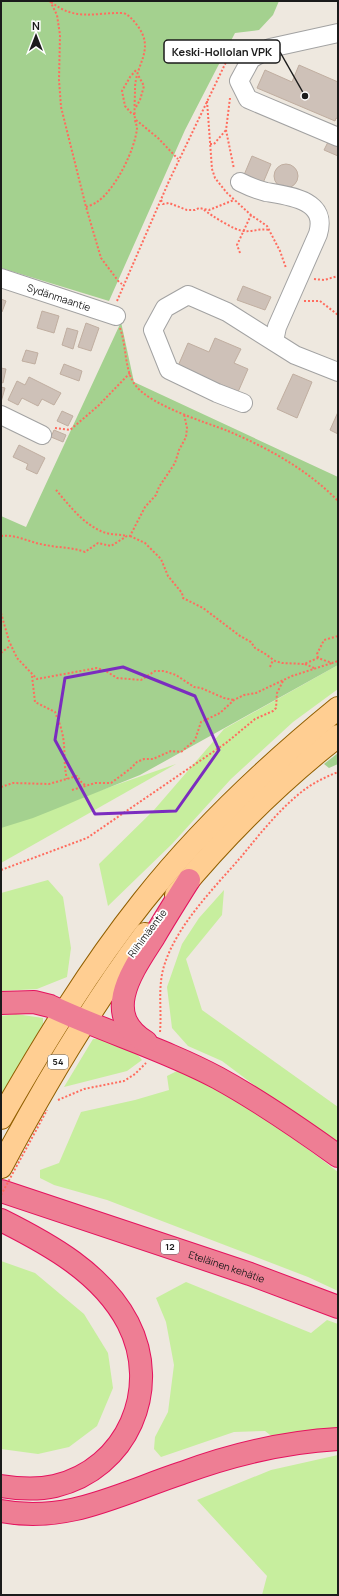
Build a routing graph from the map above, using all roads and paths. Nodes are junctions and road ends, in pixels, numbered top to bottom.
1 (50, 2) edge
2 (338, 33) edge
3 (270, 48) junction
4 (138, 68) junction
5 (137, 74) junction
6 (239, 81) junction
7 (135, 108) junction
8 (135, 114) junction
9 (135, 119) junction
10 (226, 130) junction
11 (338, 137) edge
12 (210, 144) dead end
13 (179, 159) junction
14 (237, 177) joint
15 (161, 200) junction
16 (234, 200) dead end
17 (86, 207) junction
18 (201, 208) junction
19 (251, 215) dead end
20 (269, 230) dead end
21 (243, 231) junction
22 (240, 253) dead end
23 (338, 276) edge
24 (1, 278) edge
25 (298, 279) junction
26 (122, 284) junction
27 (286, 305) junction
28 (338, 314) edge
29 (116, 316) junction
30 (274, 341) junction
31 (338, 372) edge
32 (130, 373) junction
33 (243, 403) dead end
34 (184, 414) junction
35 (1, 415) edge
36 (42, 435) joint
37 (56, 490) dead end
38 (338, 501) edge
39 (1, 536) edge
40 (129, 536) junction
41 (1, 613) edge
42 (338, 636) edge
43 (10, 645) junction
44 (1, 653) edge
45 (318, 658) junction
46 (273, 660) junction
47 (338, 661) edge
48 (332, 663) junction
49 (304, 664) junction
50 (270, 667) dead end
51 (314, 669) junction
52 (32, 676) junction
53 (284, 681) junction
54 (234, 700) junction
55 (338, 708) edge
56 (338, 736) edge
57 (338, 772) edge
58 (67, 779) junction
59 (89, 786) junction
60 (1, 787) edge
61 (72, 790) dead end
62 (1, 870) edge
63 (189, 880) junction
64 (1, 1003) edge
65 (63, 1012) junction
66 (84, 1022) junction
67 (158, 1048) junction
68 (46, 1106) junction
69 (1, 1118) edge
70 (338, 1156) edge
71 (1, 1167) edge
72 (1, 1190) edge
73 (1, 1195) edge
74 (1, 1220) edge
75 (338, 1306) edge
76 (338, 1439) edge
77 (1, 1486) edge
78 (1, 1511) edge

1 - 4 path
1 - 17 path
2 - 3 street
3 - 6 street
3 - 13 path
4 - 5 path
4 - 8 path
5 - 7 path
5 - 7 path
6 - 10 path
6 - 11 street
7 - 8 path
8 - 9 path
9 - 13 path
9 - 17 path
10 - 12 path
10 - 14 path
13 - 15 path
14 - 25 street
15 - 18 path
15 - 26 path
16 - 18 path
17 - 26 path
18 - 21 path
19 - 21 path
20 - 21 path
21 - 22 path
23 - 25 path
24 - 29 street, Sydänmaantie
25 - 27 street
26 - 29 path
27 - 28 path
27 - 30 street
29 - 32 path
30 - 31 street
30 - 33 street
32 - 34 path
32 - 36 path
34 - 38 path
34 - 40 path
35 - 36 street
37 - 40 path
39 - 40 path
40 - 46 path
41 - 43 path
42 - 45 path
43 - 44 path
43 - 52 path
45 - 48 path
45 - 49 path
46 - 49 path
46 - 50 path
47 - 48 path
48 - 51 path
49 - 51 path
51 - 53 path
52 - 54 path
52 - 58 path
53 - 54 path
53 - 62 path
54 - 59 path
55 - 65 main road
56 - 63 main road, Riihimäentie
57 - 67 path
58 - 59 path
58 - 60 path
59 - 61 path
63 - 66 main road, Riihimäentie
63 - 67 highway
64 - 65 highway
65 - 66 highway
65 - 69 main road, 54
66 - 67 highway
66 - 68 main road, Riihimäentie / 54
67 - 68 path
67 - 70 highway
68 - 71 main road, Riihimäentie / 54
68 - 73 path, bridge
72 - 75 highway, Eteläinen kehätie / 12
74 - 77 highway
76 - 78 highway

